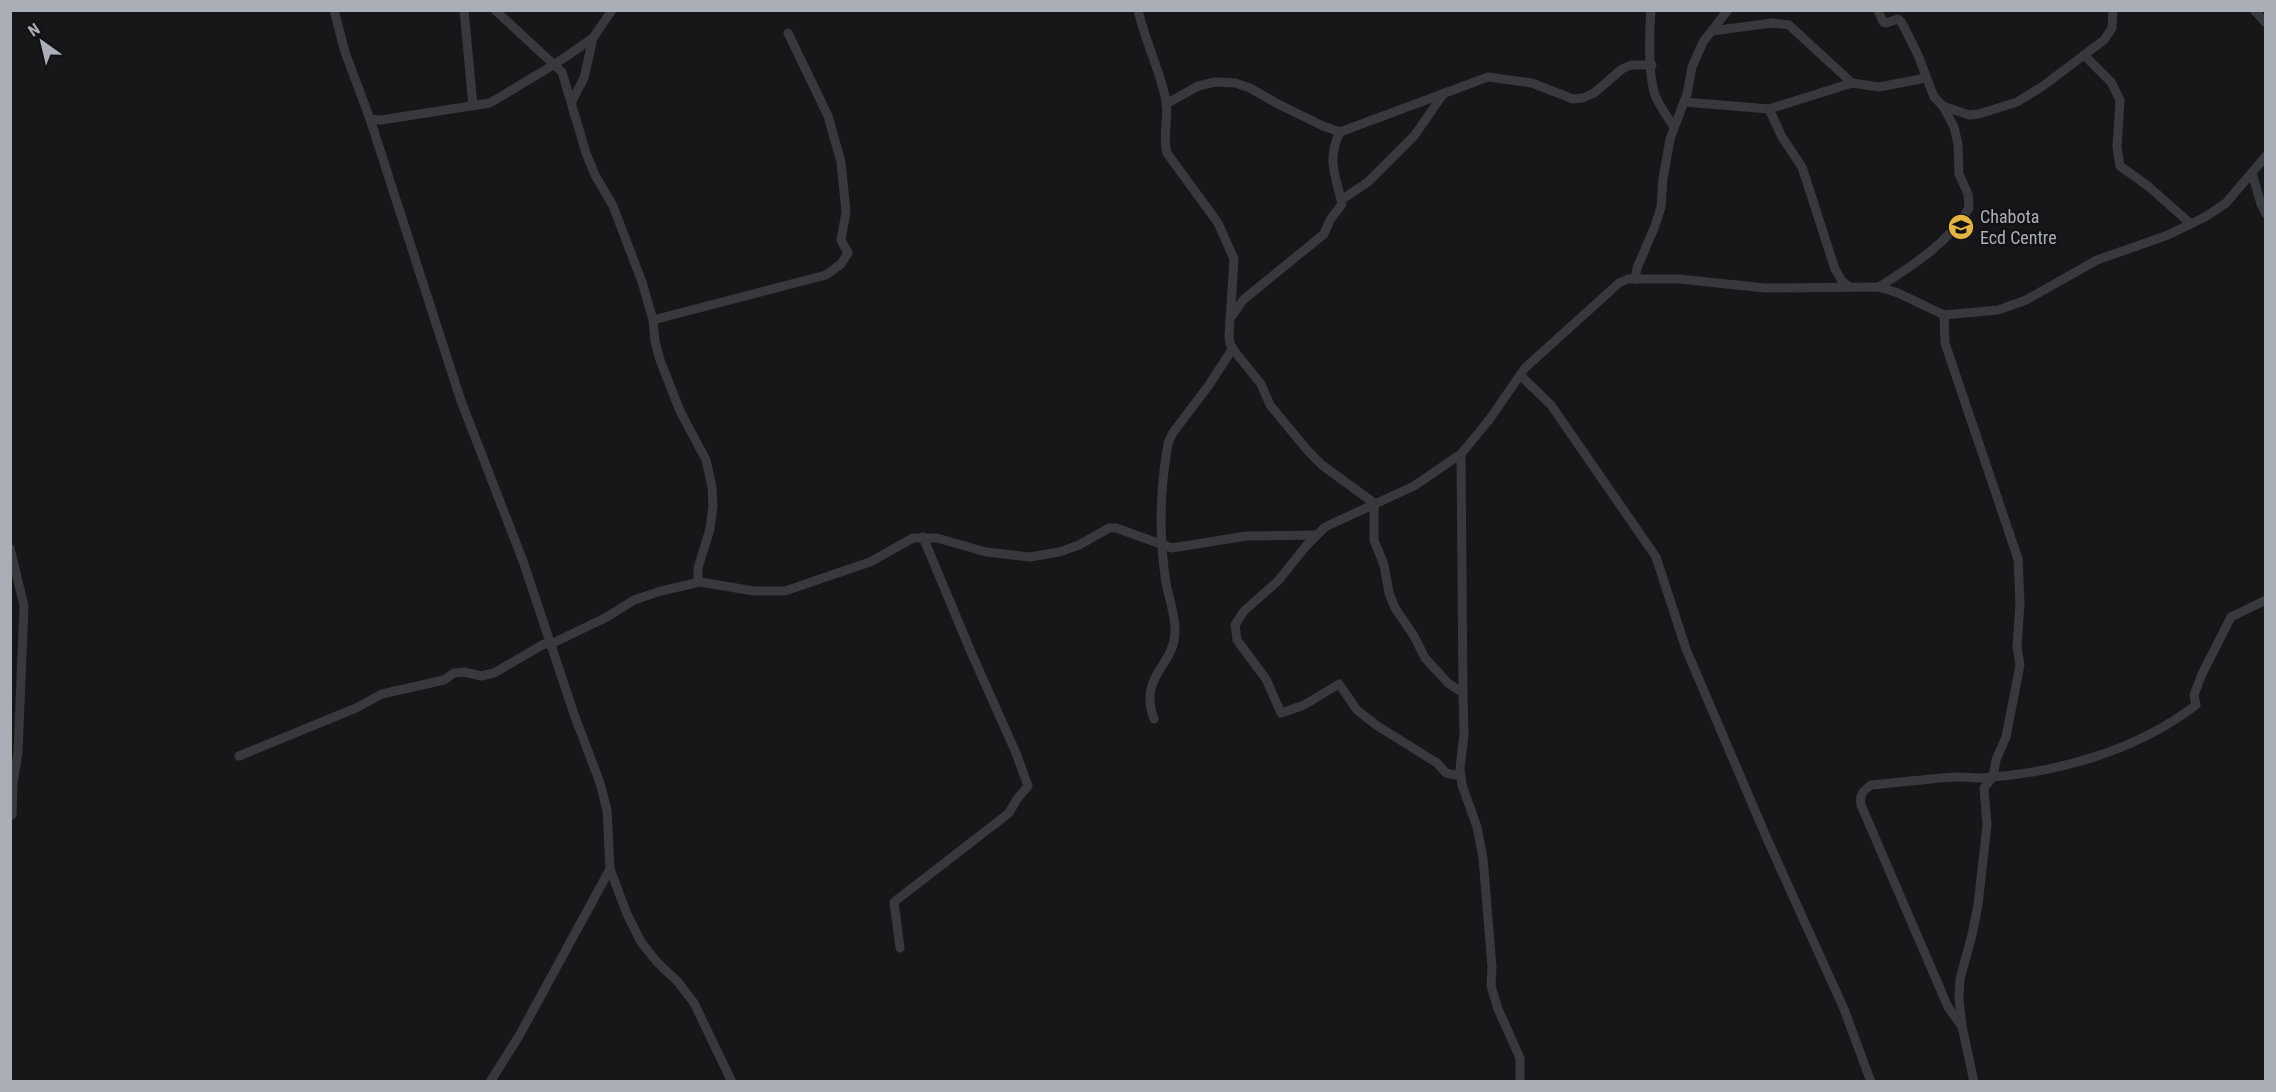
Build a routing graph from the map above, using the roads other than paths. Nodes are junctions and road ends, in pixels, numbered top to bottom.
1 (334, 10) edge
2 (464, 10) edge
3 (495, 10) edge
4 (612, 10) edge
5 (1138, 10) edge
6 (1651, 10) edge
7 (1728, 10) edge
8 (1878, 10) edge
9 (2113, 10) edge
10 (2254, 10) edge
11 (2265, 23) edge
12 (1712, 31) junction
13 (788, 33) dead end
14 (593, 38) junction
15 (2084, 55) junction
16 (555, 64) junction
17 (1652, 65) junction
18 (1926, 78) junction
19 (1852, 83) junction
20 (1444, 92) junction
21 (572, 101) junction
22 (1684, 102) junction
23 (1166, 104) junction
24 (472, 106) junction
25 (1943, 106) junction
26 (1769, 109) junction
27 (370, 119) junction
28 (1674, 127) junction
29 (1340, 132) junction
30 (2265, 156) edge
31 (2252, 173) junction
32 (1341, 200) junction
33 (2265, 214) edge
34 (2191, 224) junction
35 (1635, 279) junction
36 (1879, 287) junction
37 (1851, 288) junction
38 (1944, 315) junction
39 (1231, 317) junction
40 (653, 320) junction
41 (1233, 348) junction
42 (1520, 375) junction
43 (1461, 454) junction
44 (1374, 503) junction
45 (1316, 535) junction
46 (923, 537) junction
47 (1162, 546) junction
48 (10, 548) edge
49 (698, 582) junction
50 (2265, 600) edge
51 (551, 644) junction
52 (1463, 693) junction
53 (1154, 719) dead end
54 (239, 756) dead end
55 (1461, 776) junction
56 (1993, 777) junction
57 (12, 816) dead end
58 (610, 869) junction
59 (900, 948) dead end
60 (1962, 1026) junction
61 (490, 1082) edge
62 (732, 1082) edge
63 (1520, 1082) edge
64 (1871, 1082) edge
65 (1974, 1082) edge

1 - 27 street
2 - 24 street
3 - 16 street
4 - 14 street
5 - 23 street
6 - 17 street
7 - 12 street
8 - 18 street
9 - 15 street
10 - 11 street
12 - 19 street
12 - 22 street
13 - 40 street
14 - 16 street
14 - 21 street
15 - 25 street
15 - 34 street
16 - 21 street
16 - 24 street
17 - 20 street
17 - 28 street
18 - 19 street
18 - 25 street
19 - 26 street
20 - 29 street
20 - 32 street
21 - 40 street
22 - 26 street
22 - 28 street
23 - 29 street
23 - 39 street
24 - 27 street
25 - 36 street
26 - 37 street
27 - 51 street
28 - 35 street
29 - 32 street
30 - 31 street
31 - 33 street
31 - 34 street
32 - 39 street
34 - 38 street
35 - 37 street
35 - 42 street
36 - 37 street
36 - 38 street
38 - 56 street
39 - 41 street
40 - 49 street
41 - 44 street
41 - 47 street
42 - 43 street
42 - 64 street
43 - 44 street
43 - 52 street
44 - 45 street
44 - 52 street
45 - 47 street
45 - 55 street
46 - 47 street
46 - 49 street
46 - 59 street
47 - 53 street
48 - 57 street
49 - 51 street
50 - 56 street
51 - 54 street
51 - 58 street
52 - 55 street
55 - 63 street
56 - 60 street
56 - 60 street
58 - 61 street
58 - 62 street
60 - 65 street

